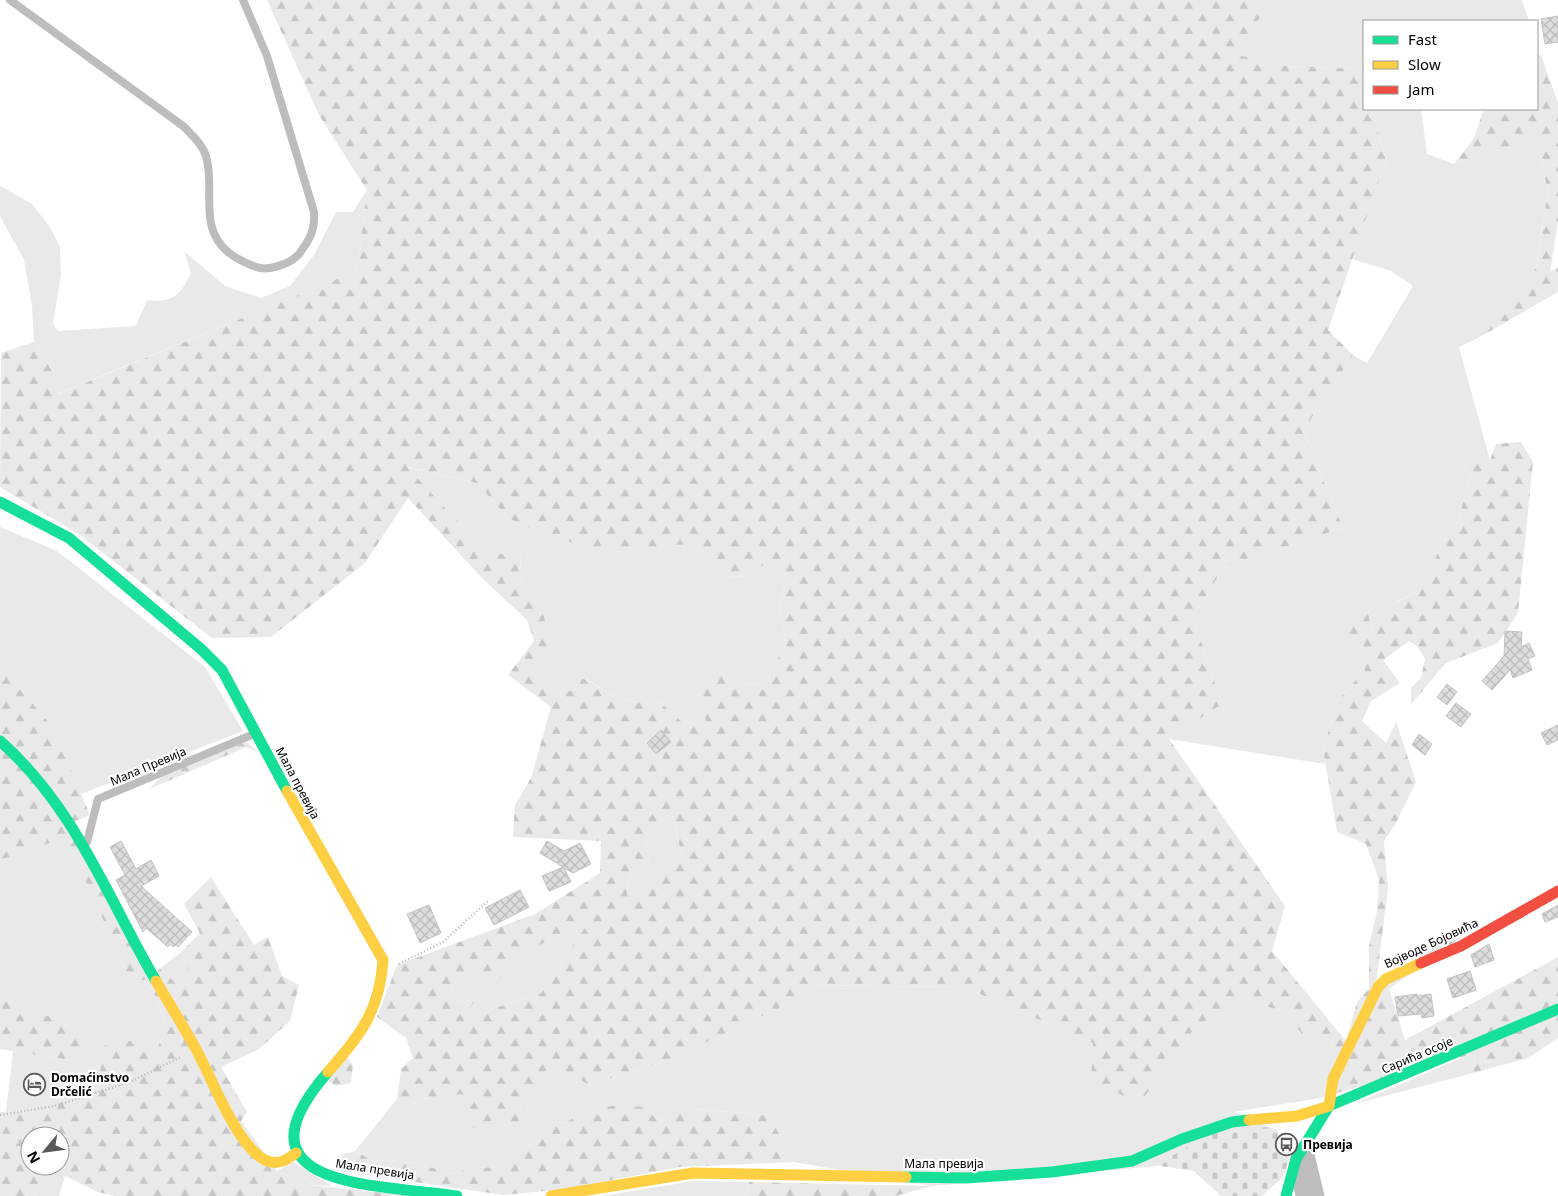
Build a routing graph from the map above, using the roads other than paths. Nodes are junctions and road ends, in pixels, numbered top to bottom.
1 (10, 0) edge
2 (242, 0) edge
3 (0, 502) edge
4 (256, 733) junction
5 (0, 741) edge
6 (85, 851) junction
7 (1558, 891) edge
8 (1558, 1009) edge
9 (1329, 1106) junction
10 (296, 1153) junction
11 (1301, 1153) junction
12 (456, 1196) edge
13 (551, 1196) edge
14 (1286, 1196) edge
15 (1303, 1196) edge
16 (1316, 1196) edge

1 - 2 lane
3 - 4 street, Мала превија
4 - 6 lane, Мала Превија
4 - 10 street, Мала превија
5 - 6 street
6 - 10 street
7 - 9 street, Војводе Бојовића
8 - 9 street, Сарића осоје
9 - 11 street
9 - 13 street, Мала превија
10 - 12 street, Мала превија
11 - 14 street
11 - 15 street
11 - 16 street

